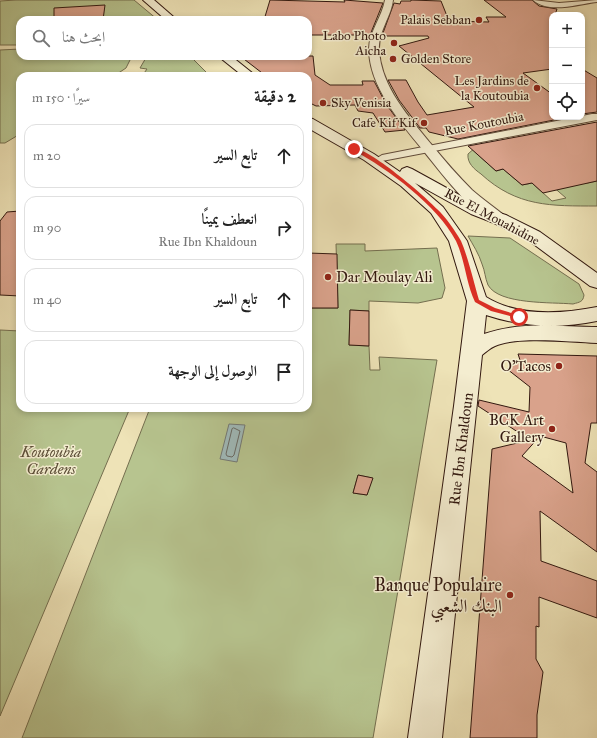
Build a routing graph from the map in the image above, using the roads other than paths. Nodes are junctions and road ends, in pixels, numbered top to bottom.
1 (148, 0) edge
2 (158, 0) edge
3 (389, 0) edge
4 (536, 0) edge
5 (597, 0) edge
6 (167, 16) edge
7 (177, 16) edge
8 (219, 60) edge
9 (229, 60) edge
10 (232, 72) edge
11 (245, 72) edge
12 (312, 116) edge
13 (595, 116) edge
14 (312, 124) edge
15 (429, 148) junction
16 (382, 158) junction
17 (500, 219) junction
18 (597, 282) edge
19 (477, 301) junction
20 (597, 314) edge
21 (597, 336) edge
22 (471, 352) junction
23 (425, 738) edge

1 - 6 main road
2 - 7 main road
3 - 15 street
4 - 5 street
8 - 10 main road
9 - 11 main road
12 - 16 main road, Rue El Mouahidine
13 - 15 street, Rue Koutoubia
14 - 19 main road, Rue Ibn Khaldoun
15 - 16 street, Rue Koutoubia
15 - 17 street
16 - 17 main road, Rue El Mouahidine
17 - 18 main road, Rue El Mouahidine
19 - 20 main road
19 - 22 main road, Rue Ibn Khaldoun
21 - 22 main road
22 - 23 main road, Rue Ibn Khaldoun

